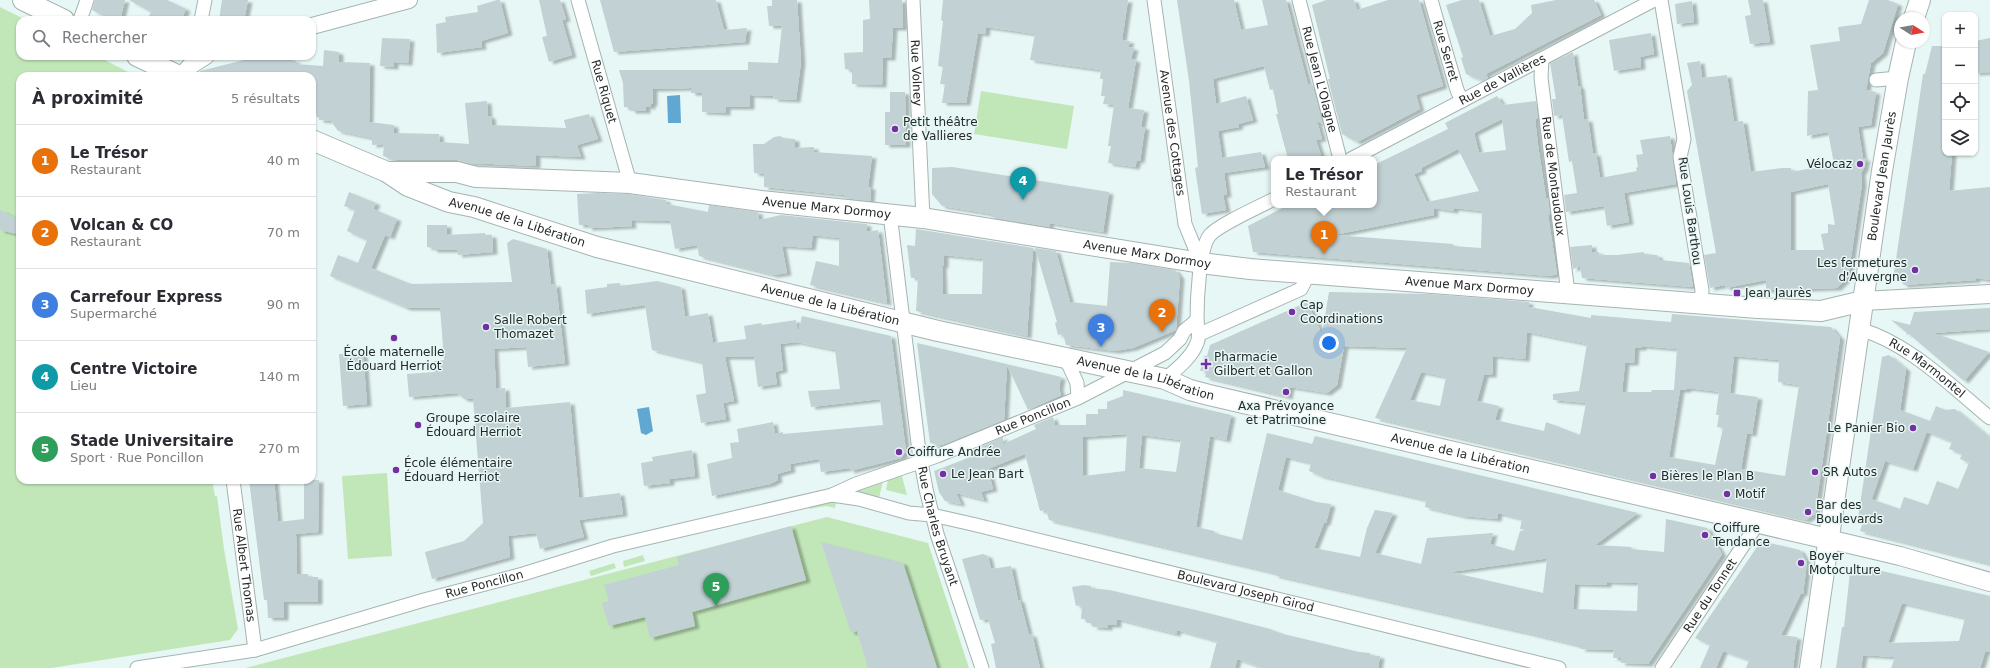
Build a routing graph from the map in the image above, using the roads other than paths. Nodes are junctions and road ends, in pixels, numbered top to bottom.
1 (23, 0) edge
2 (87, 0) edge
3 (205, 0) edge
4 (410, 0) edge
5 (578, 0) edge
6 (913, 0) edge
7 (1154, 0) edge
8 (1299, 0) edge
9 (1431, 0) edge
10 (1654, 0) edge
11 (1661, 0) edge
12 (1920, 0) edge
13 (1916, 12) edge
14 (56, 16) edge
15 (81, 16) edge
16 (202, 16) edge
17 (316, 25) edge
18 (1905, 48) edge
19 (1542, 59) junction
20 (146, 60) edge
21 (198, 60) edge
22 (171, 72) edge
23 (184, 72) edge
24 (1898, 78) junction
25 (1876, 80) dead end
26 (1462, 101) junction
27 (316, 142) edge
28 (1339, 156) edge
29 (1357, 156) edge
30 (387, 172) junction
31 (476, 177) junction
32 (630, 183) junction
33 (1271, 201) edge
34 (474, 207) junction
35 (890, 214) junction
36 (923, 218) junction
37 (1201, 263) junction
38 (1306, 273) junction
39 (1568, 293) junction
40 (1990, 294) edge
41 (1863, 300) junction
42 (1701, 303) junction
43 (1821, 311) junction
44 (1197, 320) junction
45 (903, 323) junction
46 (1859, 329) junction
47 (1200, 334) junction
48 (1066, 359) junction
49 (1129, 371) junction
50 (1165, 379) junction
51 (1078, 398) junction
52 (1990, 418) edge
53 (920, 462) junction
54 (234, 484) edge
55 (832, 495) junction
56 (932, 515) junction
57 (1758, 523) junction
58 (1828, 539) junction
59 (1990, 582) edge
60 (255, 650) junction
61 (137, 668) edge
62 (982, 668) edge
63 (1559, 668) edge
64 (1662, 668) edge
65 (1810, 668) edge

1 - 14 main road
2 - 15 street
3 - 16 street
4 - 17 street
5 - 32 street, Rue Riquet
6 - 36 street, Rue Volney
7 - 37 street, Avenue des Cottages
8 - 28 street, Rue Jean L'Olagne
9 - 26 street, Rue Serret
10 - 19 street, Rue de Vallières
11 - 42 street, Rue Louis Barthou
12 - 13 main road
18 - 24 main road, Boulevard Jean Jaurès
19 - 26 street, Rue de Vallières
19 - 39 street, Rue de Montaudoux
20 - 22 main road
21 - 23 street
24 - 25 street
24 - 41 main road, Boulevard Jean Jaurès
26 - 29 street, Rue de Vallières
27 - 30 main road, Avenue de la Libération
30 - 31 main road, Avenue Marx Dormoy
30 - 34 main road, Avenue de la Libération
31 - 32 main road, Avenue Marx Dormoy
31 - 34 main road
32 - 35 main road, Avenue Marx Dormoy
33 - 37 street
34 - 45 main road, Avenue de la Libération
35 - 36 main road, Avenue Marx Dormoy
35 - 45 street, Rue Charles Bruyant
36 - 37 main road, Avenue Marx Dormoy
37 - 38 main road, Avenue Marx Dormoy
37 - 44 street
38 - 39 main road, Avenue Marx Dormoy
38 - 47 street
39 - 42 main road, Avenue Marx Dormoy
40 - 41 main road, Avenue Marx Dormoy
41 - 43 main road, Avenue Marx Dormoy
41 - 46 main road, Boulevard Jean Jaurès
42 - 43 main road, Avenue Marx Dormoy
43 - 46 main road, Avenue Marx Dormoy
44 - 47 street
44 - 49 street, Rue Poncillon
45 - 48 main road, Avenue de la Libération
45 - 53 street, Rue Charles Bruyant
46 - 52 street, Rue Marmontel
46 - 58 main road, Boulevard Jean Jaurès
47 - 50 street
48 - 49 main road, Avenue de la Libération
48 - 51 street, Rue Poncillon
49 - 50 main road, Avenue de la Libération
49 - 51 street, Rue Poncillon
50 - 57 main road, Avenue de la Libération
51 - 53 street, Rue Poncillon
53 - 55 street, Rue Poncillon
53 - 56 street, Rue Charles Bruyant
54 - 60 street, Rue Albert Thomas
55 - 56 street, Rue Poncillon
55 - 60 street, Rue Poncillon
56 - 62 street, Rue Charles Bruyant
56 - 63 street, Boulevard Joseph Girod
57 - 58 main road, Avenue de la Libération
57 - 64 street, Rue du Tonnet
58 - 59 main road, Avenue de la Libération
58 - 65 main road, Boulevard Jean Jaurès
60 - 61 street, Rue Poncillon

